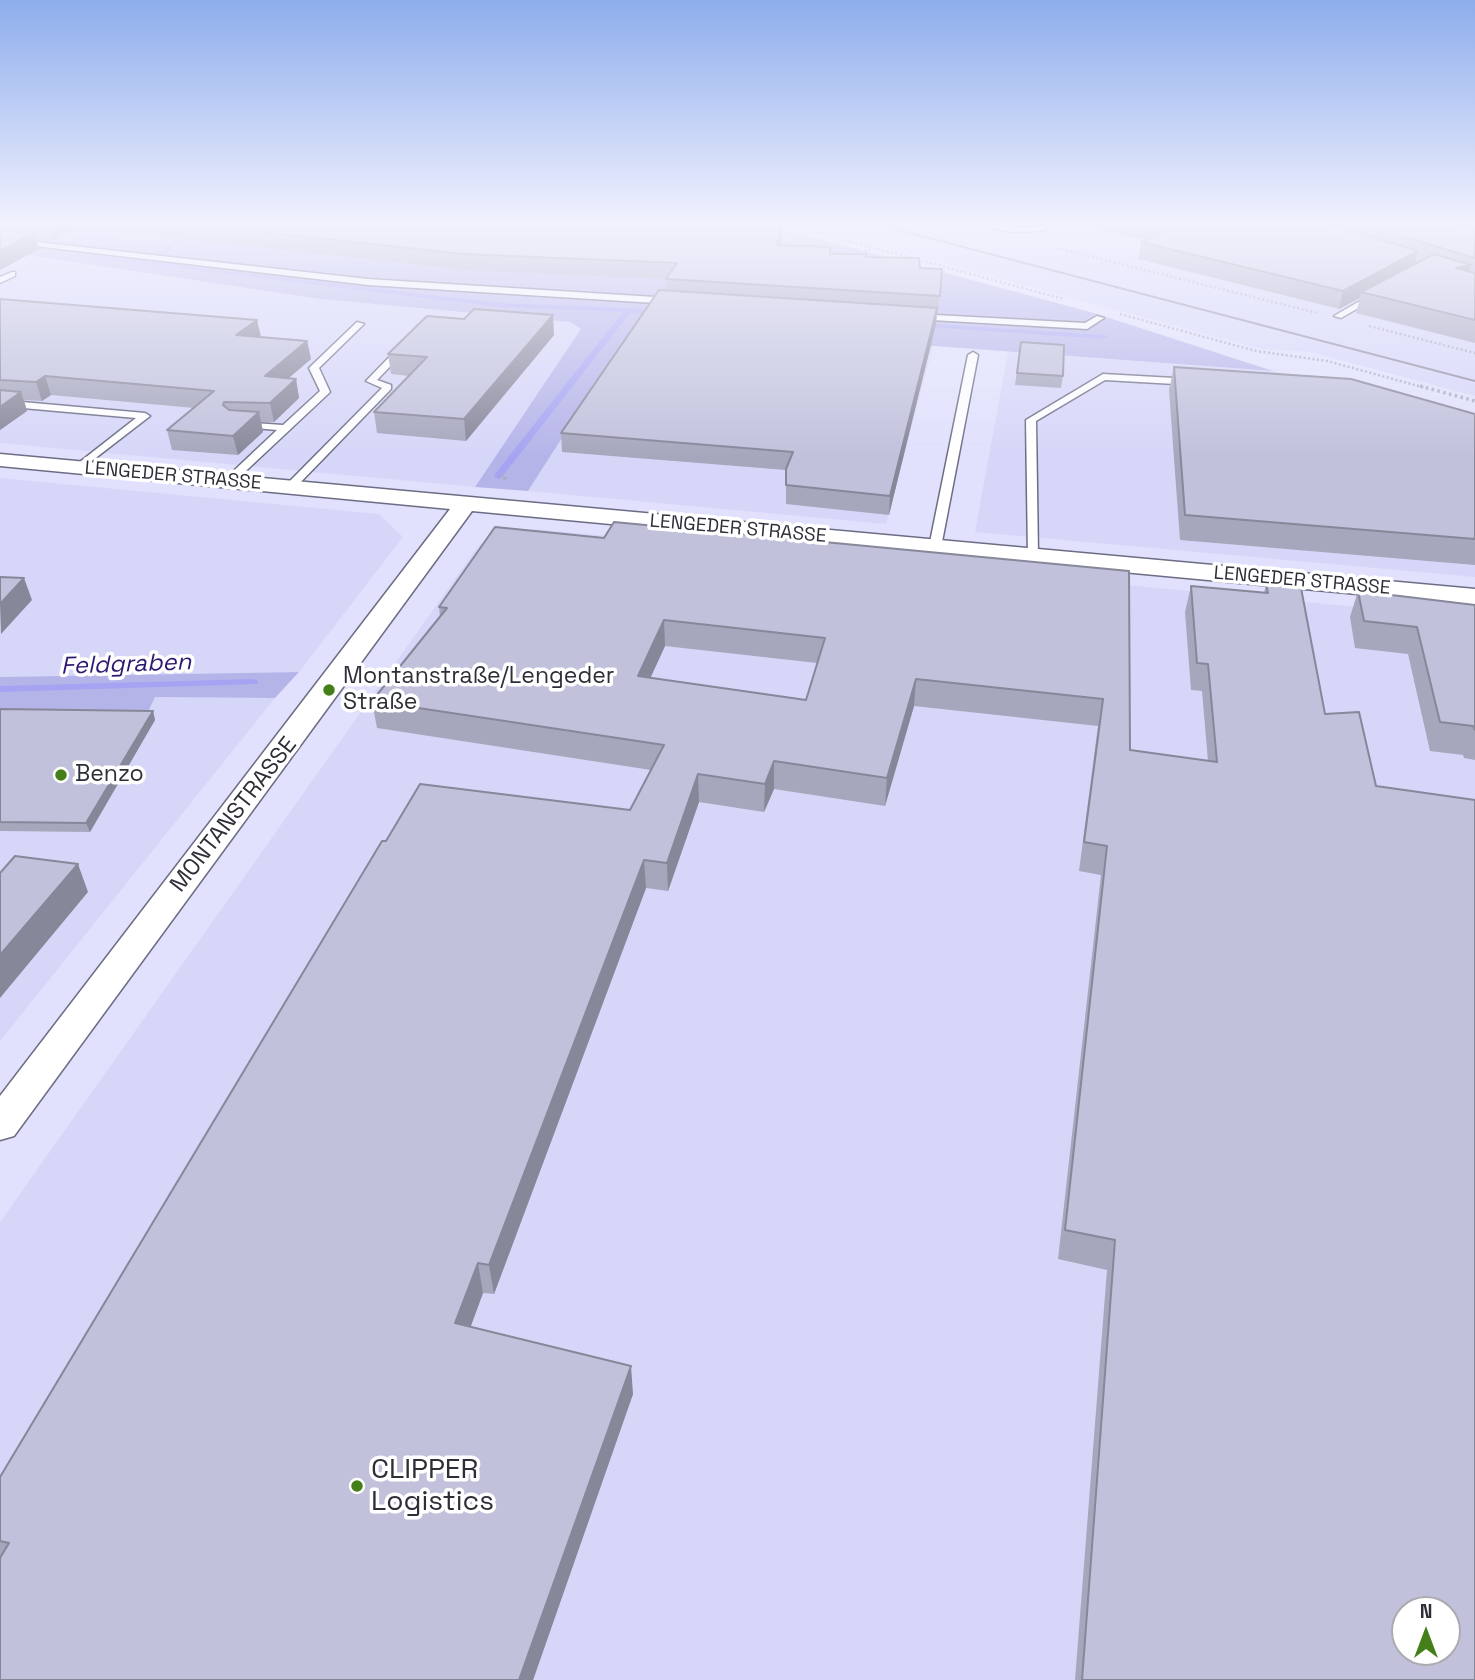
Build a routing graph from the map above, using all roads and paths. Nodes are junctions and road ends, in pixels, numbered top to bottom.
1 (649, 300) edge
2 (1267, 300) edge
3 (1367, 300) edge
4 (689, 303) edge
5 (1108, 311) dead end
6 (1322, 314) edge
7 (1338, 316) edge
8 (912, 317) edge
9 (1100, 318) dead end
10 (360, 324) dead end
11 (1361, 324) edge
12 (416, 335) edge
13 (1475, 352) edge
14 (973, 355) dead end
15 (1198, 383) edge
16 (1475, 401) edge
17 (0, 403) edge
18 (235, 424) edge
19 (285, 428) junction
20 (0, 460) edge
21 (80, 467) junction
22 (229, 481) junction
23 (290, 487) junction
24 (467, 503) junction
25 (935, 547) junction
26 (1032, 555) junction
27 (1475, 597) edge
28 (0, 1125) edge

1 - 4 lane
2 - 6 path
3 - 7 lane
5 - 16 path
8 - 9 lane
10 - 19 lane
11 - 13 path
12 - 23 lane
14 - 25 lane
15 - 26 lane
17 - 21 lane
18 - 19 lane
19 - 22 lane
20 - 21 street, LENGEDER STRASSE
21 - 22 street, LENGEDER STRASSE
22 - 23 street, LENGEDER STRASSE
23 - 24 street, LENGEDER STRASSE
24 - 25 street, LENGEDER STRASSE
24 - 28 street, MONTANSTRASSE
25 - 26 street, LENGEDER STRASSE
26 - 27 street, LENGEDER STRASSE

